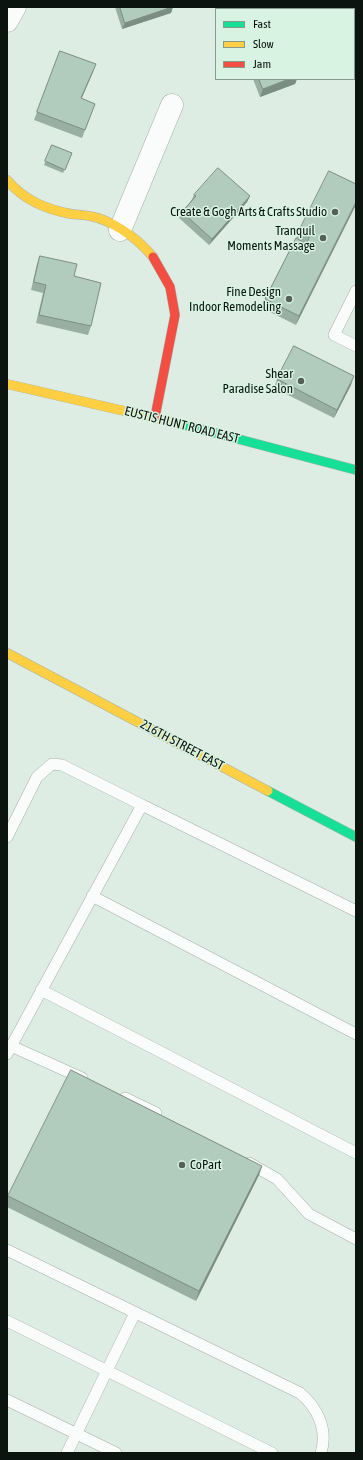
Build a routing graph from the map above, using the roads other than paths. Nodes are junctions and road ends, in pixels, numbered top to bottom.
1 (15, 7) edge
2 (7, 21) edge
3 (172, 105) dead end
4 (7, 180) edge
5 (120, 230) junction
6 (356, 291) edge
7 (356, 346) edge
8 (7, 384) edge
9 (155, 417) junction
10 (356, 470) edge
11 (7, 653) edge
12 (142, 805) junction
13 (7, 837) edge
14 (356, 837) edge
15 (92, 896) junction
16 (356, 911) edge
17 (42, 990) junction
18 (356, 1034) edge
19 (9, 1050) edge
20 (91, 1082) edge
21 (112, 1092) edge
22 (168, 1120) edge
23 (356, 1153) edge
24 (237, 1156) edge
25 (356, 1240) edge
26 (7, 1250) edge
27 (135, 1313) junction
28 (7, 1321) edge
29 (107, 1371) junction
30 (7, 1400) edge
31 (77, 1434) junction
32 (67, 1453) edge
33 (116, 1453) edge
34 (272, 1453) edge
35 (321, 1453) edge

1 - 2 street
3 - 5 street
4 - 5 street
5 - 9 street
6 - 7 lane
8 - 9 street, EUSTIS HUNT ROAD EAST
9 - 10 street, EUSTIS HUNT ROAD EAST
11 - 14 street, 216TH STREET EAST
12 - 13 lane
12 - 15 lane
12 - 16 lane
15 - 17 lane
15 - 18 lane
17 - 19 lane
17 - 23 lane
19 - 20 lane
21 - 22 lane
24 - 25 lane
26 - 27 lane
27 - 29 lane
27 - 35 lane
28 - 29 lane
29 - 31 lane
29 - 34 lane
30 - 31 lane
31 - 32 lane
31 - 33 lane

